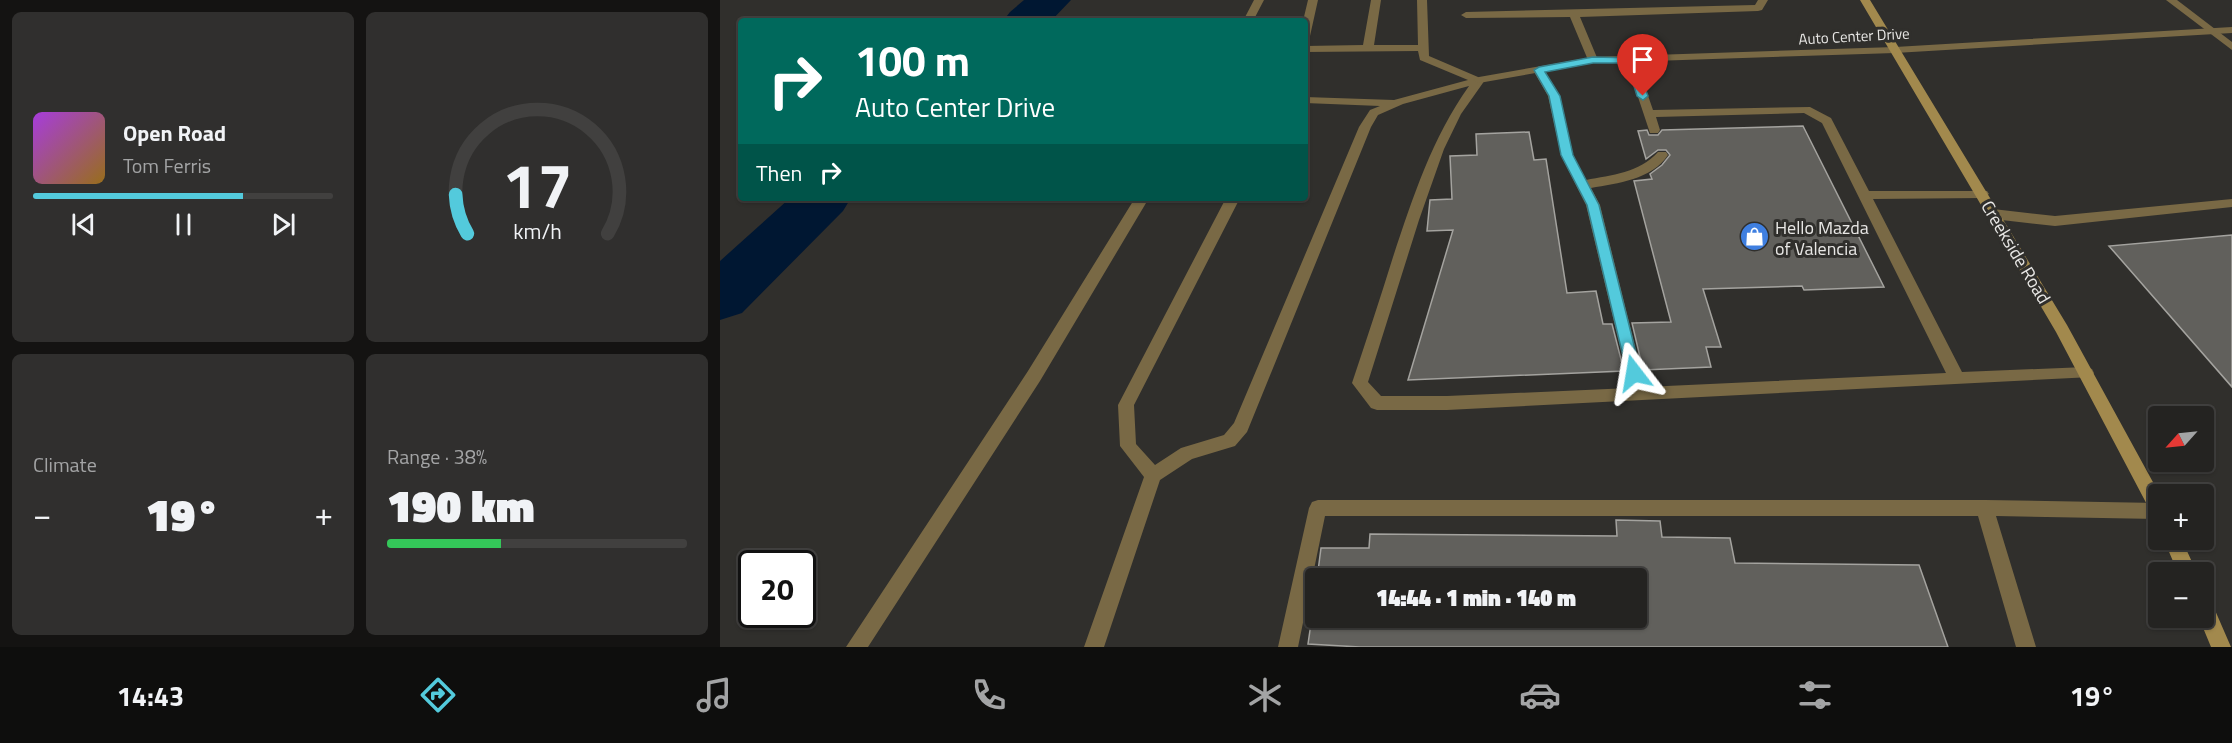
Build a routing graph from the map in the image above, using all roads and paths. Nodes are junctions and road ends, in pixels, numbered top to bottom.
1 (1259, 0) edge
2 (1312, 0) edge
3 (1376, 0) edge
4 (1422, 0) edge
5 (1762, 0) edge
6 (1865, 0) edge
7 (2171, 0) edge
8 (1574, 14) junction
9 (1466, 15) dead end
10 (1250, 18) edge
11 (1308, 21) edge
12 (2232, 30) edge
13 (2212, 31) junction
14 (2232, 47) edge
15 (1424, 48) junction
16 (1308, 49) edge
17 (1368, 49) junction
18 (1895, 50) junction
19 (1593, 60) junction
20 (1631, 60) junction
21 (1539, 70) junction
22 (1479, 80) junction
23 (1308, 100) edge
24 (1397, 103) junction
25 (1648, 114) junction
26 (1654, 130) dead end
27 (1662, 155) dead end
28 (1582, 185) junction
29 (1982, 194) junction
30 (1864, 195) junction
31 (1140, 201) edge
32 (1231, 201) edge
33 (2232, 203) edge
34 (1993, 214) junction
35 (2086, 374) junction
36 (1957, 379) junction
37 (1639, 394) junction
38 (1153, 475) junction
39 (2148, 490) edge
40 (1985, 508) junction
41 (2148, 509) edge
42 (2213, 628) edge
43 (856, 647) edge
44 (1094, 647) edge
45 (1288, 647) edge
46 (2026, 647) edge
47 (2221, 647) edge

1 - 10 street
2 - 11 street
3 - 17 street
4 - 15 street
5 - 8 street
6 - 18 street, Creekside Road
7 - 13 street
8 - 9 street
8 - 19 street
12 - 13 street, Auto Center Drive
13 - 14 street
13 - 18 street, Auto Center Drive
15 - 17 street
15 - 22 street
16 - 17 street
18 - 20 street, Auto Center Drive
18 - 29 street, Creekside Road
19 - 20 street, Auto Center Drive
19 - 21 street, Auto Center Drive
20 - 25 street
21 - 22 street, Auto Center Drive
21 - 28 street
22 - 24 street, Auto Center Drive
22 - 37 street
23 - 24 street
24 - 38 street
25 - 26 street
25 - 30 street
27 - 28 street
28 - 37 street
29 - 30 street
29 - 34 street, Creekside Road
30 - 36 street
31 - 43 street
32 - 38 street
33 - 34 street
34 - 35 street, Creekside Road
35 - 36 street
35 - 39 street, Creekside Road
36 - 37 street
38 - 44 street
40 - 41 street
40 - 45 street
40 - 46 street
42 - 47 street

